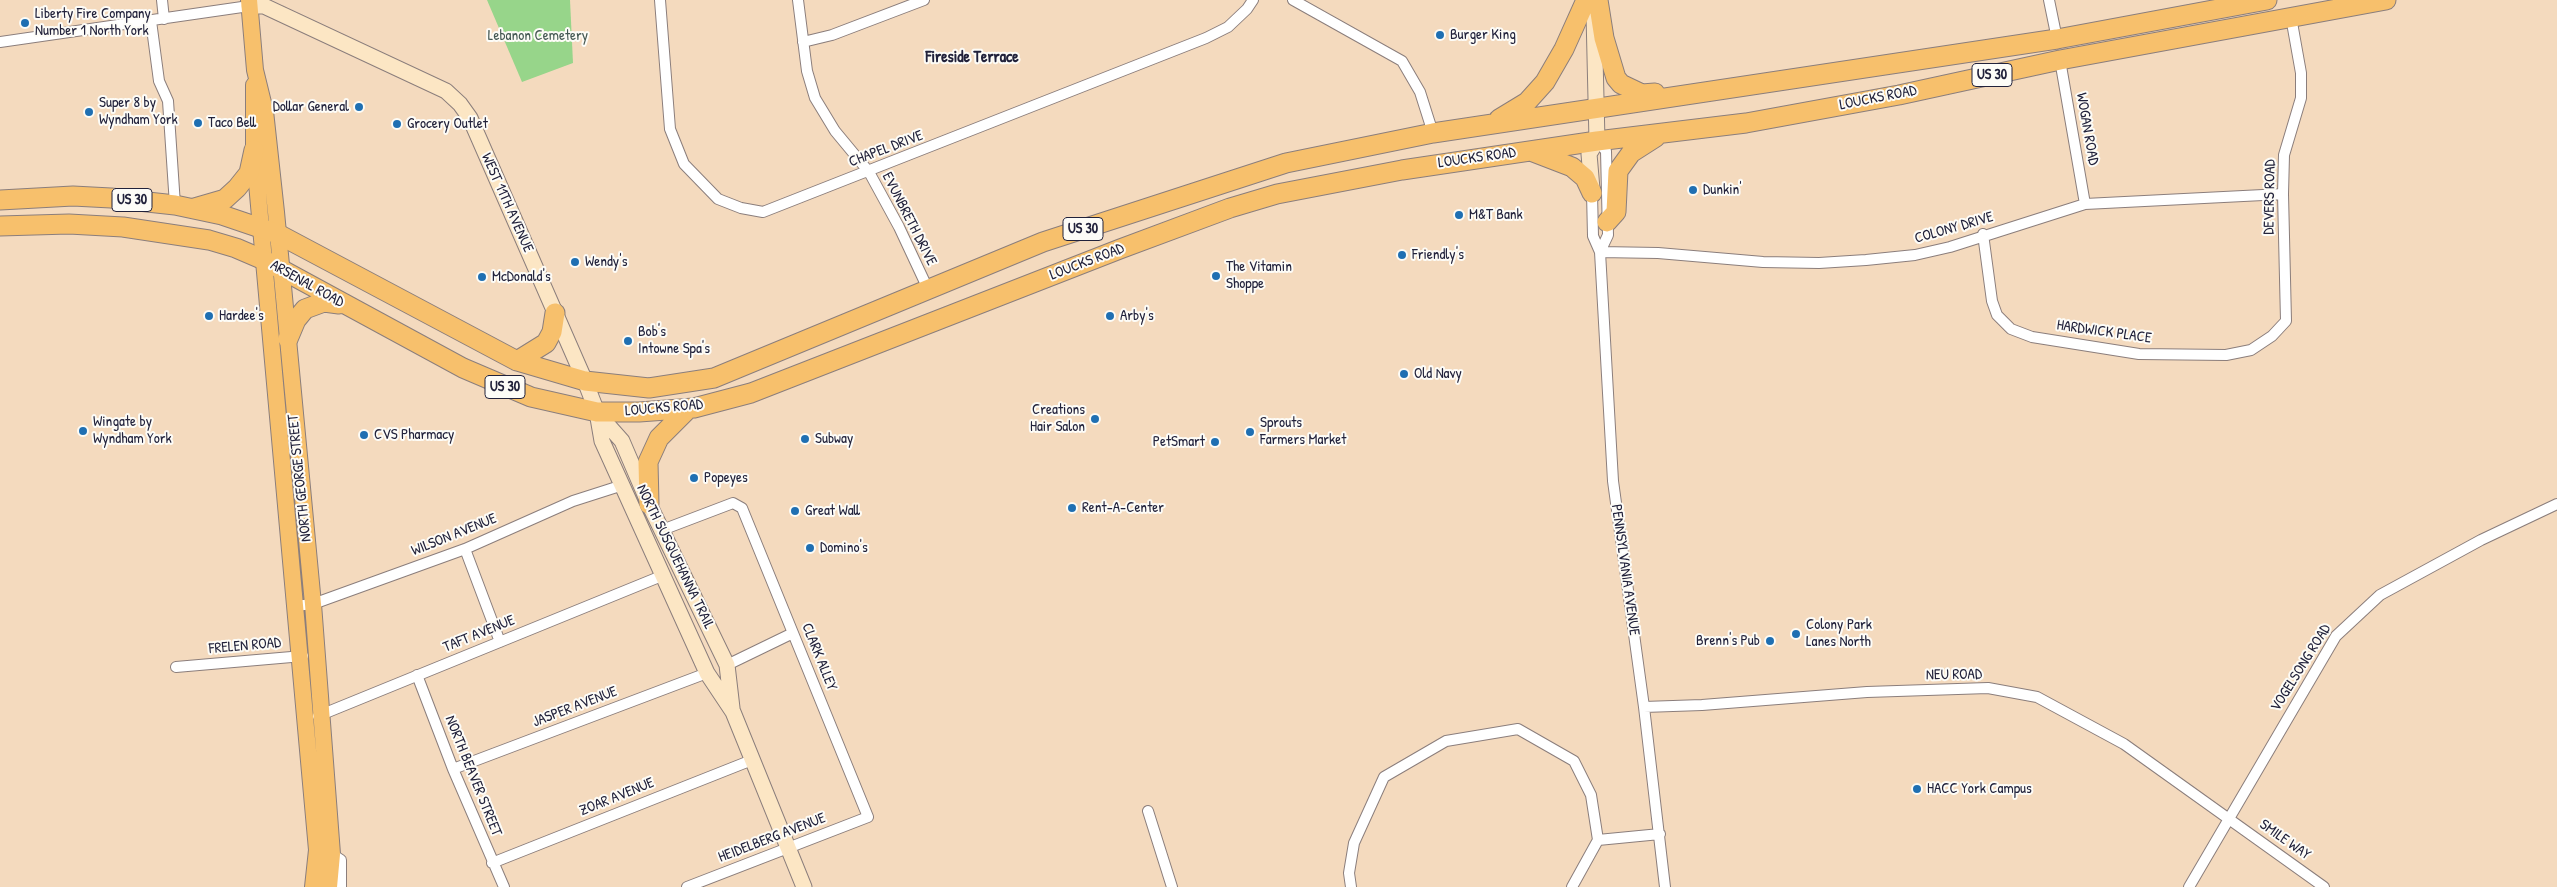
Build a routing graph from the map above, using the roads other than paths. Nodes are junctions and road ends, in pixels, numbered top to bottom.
1 (162, 0) edge
2 (660, 0) edge
3 (798, 0) edge
4 (924, 0) edge
5 (1253, 0) edge
6 (1293, 0) edge
7 (1586, 0) edge
8 (1593, 0) edge
9 (1598, 0) edge
10 (2049, 0) edge
11 (2267, 0) edge
12 (2386, 0) edge
13 (249, 3) edge
14 (2291, 17) junction
15 (164, 19) junction
16 (150, 21) junction
17 (2057, 40) junction
18 (0, 42) edge
19 (803, 42) junction
20 (2060, 60) junction
21 (255, 70) junction
22 (1703, 93) junction
23 (1596, 107) junction
24 (1490, 125) junction
25 (1433, 133) junction
26 (1663, 133) junction
27 (1597, 140) junction
28 (254, 150) junction
29 (1530, 151) junction
30 (869, 172) junction
31 (1592, 193) junction
32 (2283, 194) junction
33 (0, 200) edge
34 (2085, 204) junction
35 (184, 207) junction
36 (1607, 222) junction
37 (0, 226) edge
38 (270, 230) junction
39 (1984, 234) junction
40 (1600, 252) junction
41 (264, 260) junction
42 (281, 269) junction
43 (928, 289) junction
44 (344, 304) junction
45 (555, 313) junction
46 (2286, 321) joint
47 (288, 339) junction
48 (517, 361) junction
49 (585, 381) junction
50 (688, 409) junction
51 (597, 412) junction
52 (623, 485) junction
53 (649, 504) junction
54 (2557, 504) edge
55 (662, 530) junction
56 (465, 549) junction
57 (664, 575) junction
58 (313, 604) junction
59 (295, 606) junction
60 (793, 633) junction
61 (500, 642) junction
62 (309, 656) junction
63 (727, 665) junction
64 (176, 666) dead end
65 (707, 674) junction
66 (417, 675) junction
67 (1644, 707) junction
68 (733, 712) junction
69 (323, 715) junction
70 (305, 719) junction
71 (752, 760) junction
72 (453, 769) junction
73 (1148, 811) dead end
74 (868, 817) joint
75 (2227, 818) junction
76 (1660, 834) junction
77 (1598, 840) junction
78 (789, 848) junction
79 (332, 854) junction
80 (492, 863) junction
81 (313, 887) edge
82 (329, 887) edge
83 (341, 887) edge
84 (504, 887) edge
85 (687, 887) edge
86 (804, 887) edge
87 (1172, 887) edge
88 (1351, 887) edge
89 (1572, 887) edge
90 (1665, 887) edge
91 (2189, 887) edge
92 (2324, 887) edge

1 - 15 street
2 - 30 street, CHAPEL DRIVE
3 - 19 street, EVUNBRETH DRIVE
4 - 19 street
5 - 30 street, CHAPEL DRIVE
6 - 25 street
7 - 24 highway
8 - 23 main road, PENNSYLVANIA AVENUE
9 - 22 highway
10 - 17 street
11 - 17 highway, LOUCKS ROAD / US 30
12 - 14 highway, LOUCKS ROAD / US 30
13 - 15 street
13 - 21 main road, NORTH GEORGE STREET
13 - 45 main road, WEST 11TH AVENUE
14 - 20 highway, LOUCKS ROAD / US 30
14 - 32 street, DEVERS ROAD
15 - 16 street
16 - 18 street
16 - 35 street
17 - 22 highway, LOUCKS ROAD / US 30
19 - 30 street, EVUNBRETH DRIVE
20 - 26 highway, LOUCKS ROAD / US 30
20 - 34 street, WOGAN ROAD
21 - 28 main road, NORTH GEORGE STREET
21 - 38 main road, NORTH GEORGE STREET
22 - 23 highway, LOUCKS ROAD / US 30
23 - 24 highway, LOUCKS ROAD / US 30
23 - 27 main road, PENNSYLVANIA AVENUE
24 - 25 highway, LOUCKS ROAD / US 30
25 - 43 highway, LOUCKS ROAD / US 30
26 - 27 highway, LOUCKS ROAD / US 30
26 - 36 highway
27 - 29 highway, LOUCKS ROAD / US 30
27 - 31 main road, PENNSYLVANIA AVENUE
27 - 36 street, PENNSYLVANIA AVENUE
28 - 35 highway
28 - 38 main road, NORTH GEORGE STREET
29 - 31 highway
29 - 50 highway, LOUCKS ROAD / US 30
30 - 43 street, EVUNBRETH DRIVE
31 - 40 street, PENNSYLVANIA AVENUE
32 - 34 street, COLONY DRIVE
32 - 46 street, DEVERS ROAD
33 - 35 highway, ARSENAL ROAD / US 30
34 - 39 street, COLONY DRIVE
35 - 38 highway, ARSENAL ROAD / US 30
36 - 40 street, PENNSYLVANIA AVENUE
37 - 41 highway, ARSENAL ROAD / US 30
38 - 41 main road, NORTH GEORGE STREET
38 - 42 main road, NORTH GEORGE STREET
38 - 48 highway, ARSENAL ROAD / US 30
39 - 40 street, COLONY DRIVE
39 - 46 street, HARDWICK PLACE
40 - 67 street, PENNSYLVANIA AVENUE
41 - 42 highway, ARSENAL ROAD / US 30
41 - 59 main road, NORTH GEORGE STREET
42 - 44 highway, ARSENAL ROAD / US 30
42 - 47 main road, NORTH GEORGE STREET
43 - 49 highway, LOUCKS ROAD / US 30
44 - 47 highway
44 - 51 highway, ARSENAL ROAD / US 30
45 - 48 highway
45 - 49 main road, WEST 11TH AVENUE
47 - 58 main road, NORTH GEORGE STREET
48 - 49 highway, ARSENAL ROAD / US 30
49 - 51 main road, NORTH SUSQUEHANNA TRAIL
50 - 51 highway, LOUCKS ROAD / US 30
50 - 53 highway
51 - 52 main road, NORTH SUSQUEHANNA TRAIL
51 - 53 main road, NORTH SUSQUEHANNA TRAIL
52 - 56 street, WILSON AVENUE
52 - 57 main road, NORTH SUSQUEHANNA TRAIL
53 - 55 main road, NORTH SUSQUEHANNA TRAIL
54 - 75 street, VOGELSONG ROAD
55 - 60 street, CLARK ALLEY
55 - 63 main road, NORTH SUSQUEHANNA TRAIL
56 - 58 street, WILSON AVENUE
56 - 61 street
57 - 61 street, TAFT AVENUE
57 - 65 main road, NORTH SUSQUEHANNA TRAIL
58 - 59 street, WILSON AVENUE
58 - 62 main road, NORTH GEORGE STREET
59 - 62 main road, NORTH GEORGE STREET
60 - 63 street
60 - 74 street, CLARK ALLEY
61 - 66 street, TAFT AVENUE
62 - 64 street, FRELEN ROAD
62 - 69 main road, NORTH GEORGE STREET
62 - 70 main road, NORTH GEORGE STREET
63 - 68 main road, NORTH SUSQUEHANNA TRAIL
65 - 68 main road, NORTH SUSQUEHANNA TRAIL
65 - 72 street, JASPER AVENUE
66 - 69 street, TAFT AVENUE
66 - 72 street, NORTH BEAVER STREET
67 - 75 street, NEU ROAD
67 - 76 street, PENNSYLVANIA AVENUE
68 - 71 main road, NORTH SUSQUEHANNA TRAIL
69 - 70 street, TAFT AVENUE
69 - 79 main road, NORTH GEORGE STREET
70 - 81 main road, NORTH GEORGE STREET
71 - 78 main road, NORTH SUSQUEHANNA TRAIL
71 - 80 street, ZOAR AVENUE
72 - 80 street, NORTH BEAVER STREET
73 - 87 street
74 - 78 street, HEIDELBERG AVENUE
75 - 91 street, VOGELSONG ROAD
75 - 92 street, SMILE WAY
76 - 77 street
76 - 90 street, PENNSYLVANIA AVENUE
77 - 88 street
77 - 89 street
78 - 85 street, HEIDELBERG AVENUE
78 - 86 main road, NORTH SUSQUEHANNA TRAIL
79 - 82 main road, NORTH GEORGE STREET
79 - 83 street
80 - 84 street, NORTH BEAVER STREET

